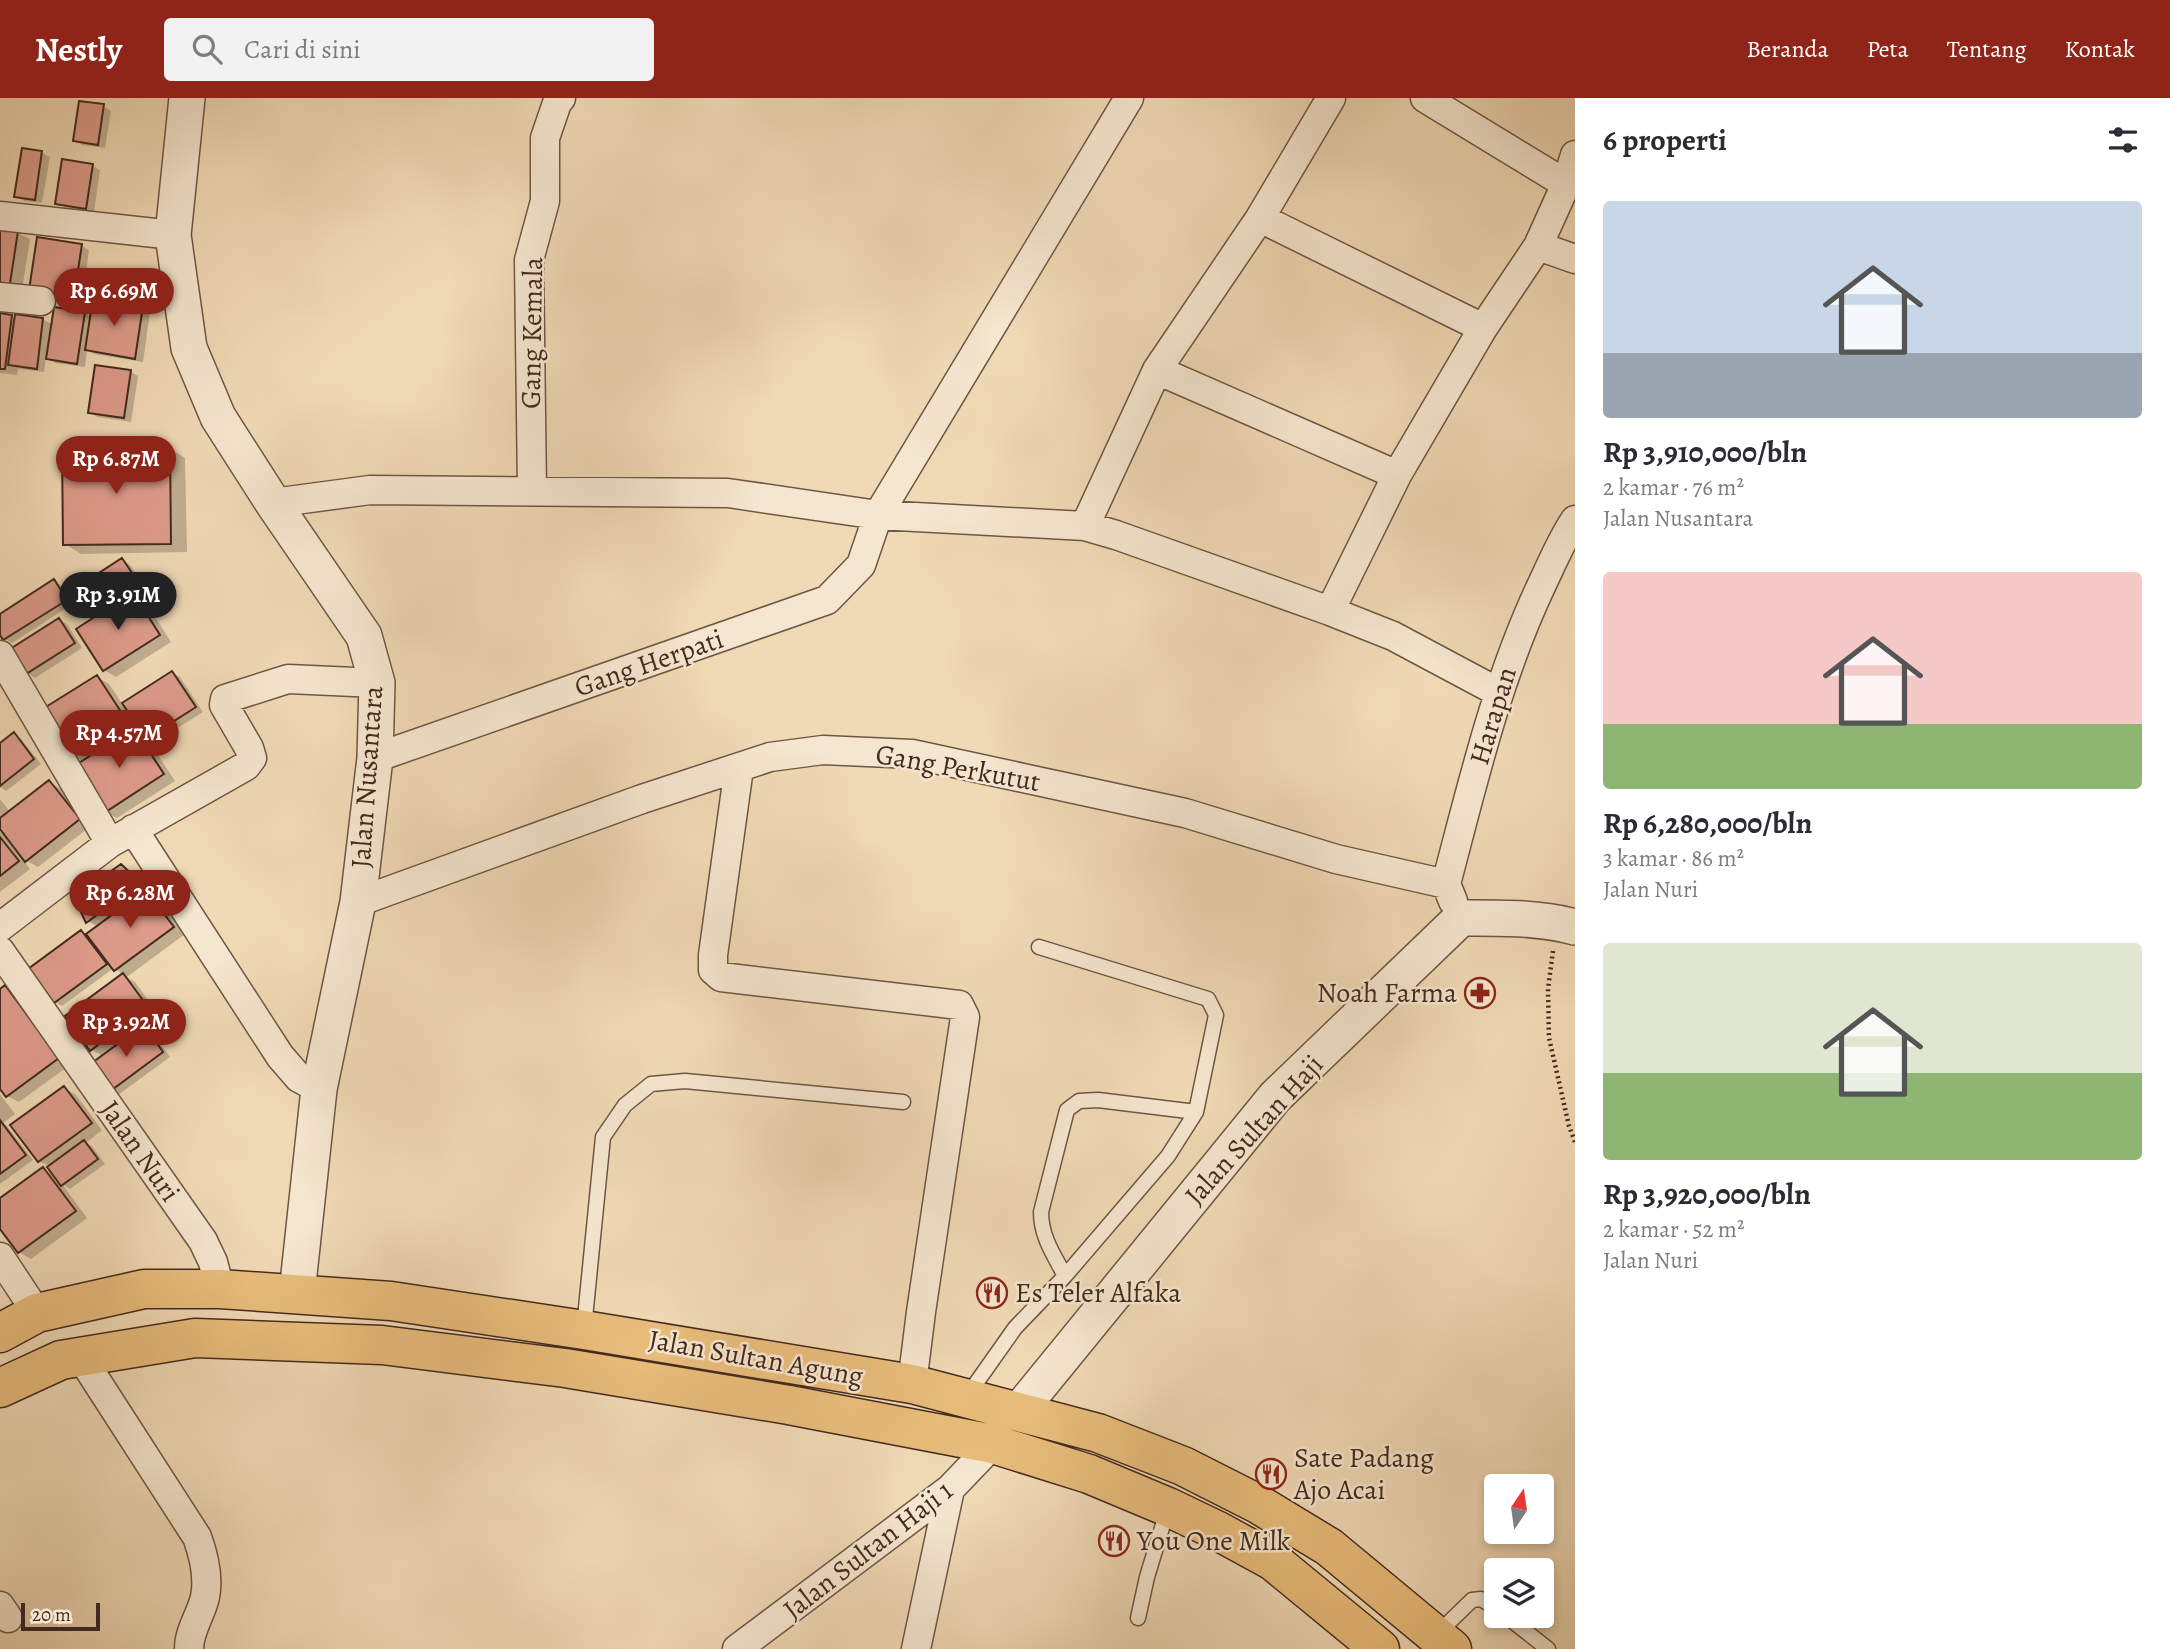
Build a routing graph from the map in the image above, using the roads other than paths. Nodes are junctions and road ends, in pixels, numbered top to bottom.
1 (187, 98) edge
2 (561, 98) edge
3 (1129, 98) edge
4 (1331, 98) edge
5 (1425, 98) edge
6 (1575, 155) edge
7 (1566, 184) junction
8 (0, 216) edge
9 (1260, 218) junction
10 (173, 235) junction
11 (1538, 246) junction
12 (1575, 259) edge
13 (0, 297) edge
14 (41, 301) dead end
15 (1483, 328) junction
16 (1157, 370) junction
17 (1397, 475) junction
18 (532, 490) junction
19 (273, 503) junction
20 (877, 515) junction
21 (1575, 520) edge
22 (1086, 526) junction
23 (1330, 611) junction
24 (0, 655) edge
25 (377, 683) junction
26 (1498, 692) junction
27 (375, 758) junction
28 (739, 768) junction
29 (121, 836) junction
30 (1446, 884) junction
31 (358, 902) junction
32 (1461, 918) junction
33 (1566, 925) edge
34 (0, 927) edge
35 (1039, 947) dead end
36 (0, 951) edge
37 (319, 1089) junction
38 (903, 1102) dead end
39 (1196, 1112) junction
40 (0, 1256) edge
41 (1065, 1276) junction
42 (220, 1289) junction
43 (309, 1310) junction
44 (37, 1313) junction
45 (584, 1329) junction
46 (0, 1333) edge
47 (382, 1345) junction
48 (0, 1348) edge
49 (81, 1357) junction
50 (0, 1367) edge
51 (912, 1384) junction
52 (0, 1388) edge
53 (965, 1398) junction
54 (1018, 1412) junction
55 (993, 1444) junction
56 (950, 1489) junction
57 (1168, 1507) junction
58 (1484, 1601) edge
59 (1138, 1618) dead end
60 (1521, 1628) edge
61 (1444, 1642) edge
62 (188, 1649) edge
63 (737, 1649) edge
64 (916, 1649) edge
65 (1380, 1649) edge
66 (1548, 1649) edge

1 - 10 street, Jalan Nusantara
2 - 18 street, Gang Kemala
3 - 20 street, Gang Herpati
4 - 9 street
5 - 7 street
6 - 7 street
7 - 11 street
8 - 10 street
9 - 15 street
9 - 16 street
10 - 19 street, Jalan Nusantara
11 - 12 street
11 - 15 street
13 - 14 street
15 - 17 street
16 - 17 street
16 - 22 street
17 - 23 street
18 - 19 street
18 - 20 street
19 - 25 street, Jalan Nusantara
20 - 22 street
20 - 27 street, Gang Herpati
21 - 26 street, Harapan
22 - 23 street
23 - 26 street
24 - 29 street
25 - 27 street, Jalan Nusantara
25 - 29 street
26 - 30 street, Harapan
27 - 31 street, Jalan Nusantara
28 - 30 street, Gang Perkutut
28 - 31 street, Gang Perkutut
28 - 51 street
29 - 34 street
29 - 37 street
30 - 32 street
31 - 37 street, Jalan Nusantara
32 - 33 street
32 - 54 street, Jalan Sultan Haji
35 - 39 lane
36 - 42 street, Jalan Nuri
37 - 43 street, Jalan Nusantara
38 - 45 lane
39 - 41 lane
39 - 41 lane
40 - 44 street
41 - 53 lane
42 - 43 main road, Jalan Sultan Agung
42 - 44 main road, Jalan Sultan Agung
43 - 45 main road, Jalan Sultan Agung
43 - 47 main road
43 - 48 main road
43 - 50 main road
44 - 46 main road, Jalan Sultan Agung
45 - 51 main road, Jalan Sultan Agung
47 - 49 main road, Jalan Sultan Agung
47 - 55 main road, Jalan Sultan Agung
49 - 52 main road, Jalan Sultan Agung
49 - 62 street
51 - 53 main road, Jalan Sultan Agung
53 - 54 main road, Jalan Sultan Agung
54 - 61 main road, Jalan Sultan Agung
55 - 56 street, Jalan Sultan Haji 1
55 - 57 main road, Jalan Sultan Agung
56 - 63 street, Jalan Sultan Haji 1
56 - 64 street
57 - 59 lane
57 - 65 main road, Jalan Sultan Agung
58 - 61 lane
60 - 66 lane

